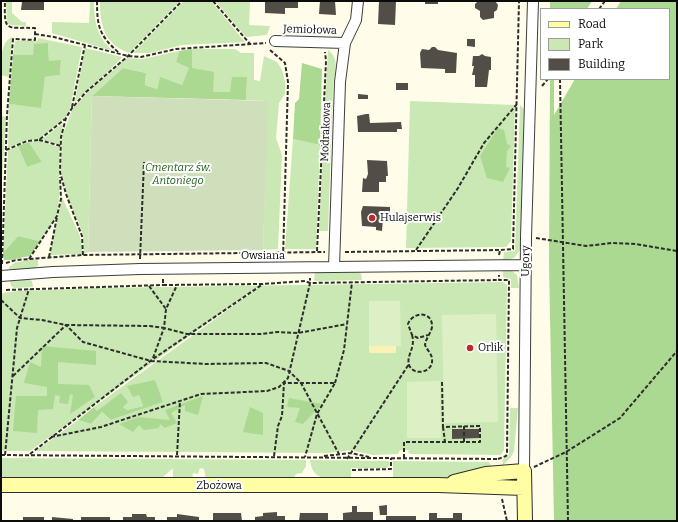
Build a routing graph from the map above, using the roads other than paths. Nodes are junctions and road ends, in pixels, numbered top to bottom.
1 (358, 1) edge
2 (533, 1) edge
3 (272, 42) road end
4 (345, 43) junction
5 (526, 265) junction
6 (334, 267) junction
7 (1, 276) edge
8 (524, 472) junction
9 (1, 485) edge
10 (438, 486) junction
11 (524, 488) junction
12 (525, 521) edge

1 - 4 street, Modrakowa
2 - 5 street, Ugory
3 - 4 street, Jemiołowa
4 - 6 street, Modrakowa
5 - 6 street, Owsiana
5 - 8 street, Ugory
6 - 7 street, Owsiana
8 - 10 street, Zbożowa
8 - 11 street, Ugory
9 - 10 street, Zbożowa
10 - 11 street, Zbożowa
11 - 12 street, Ugory

